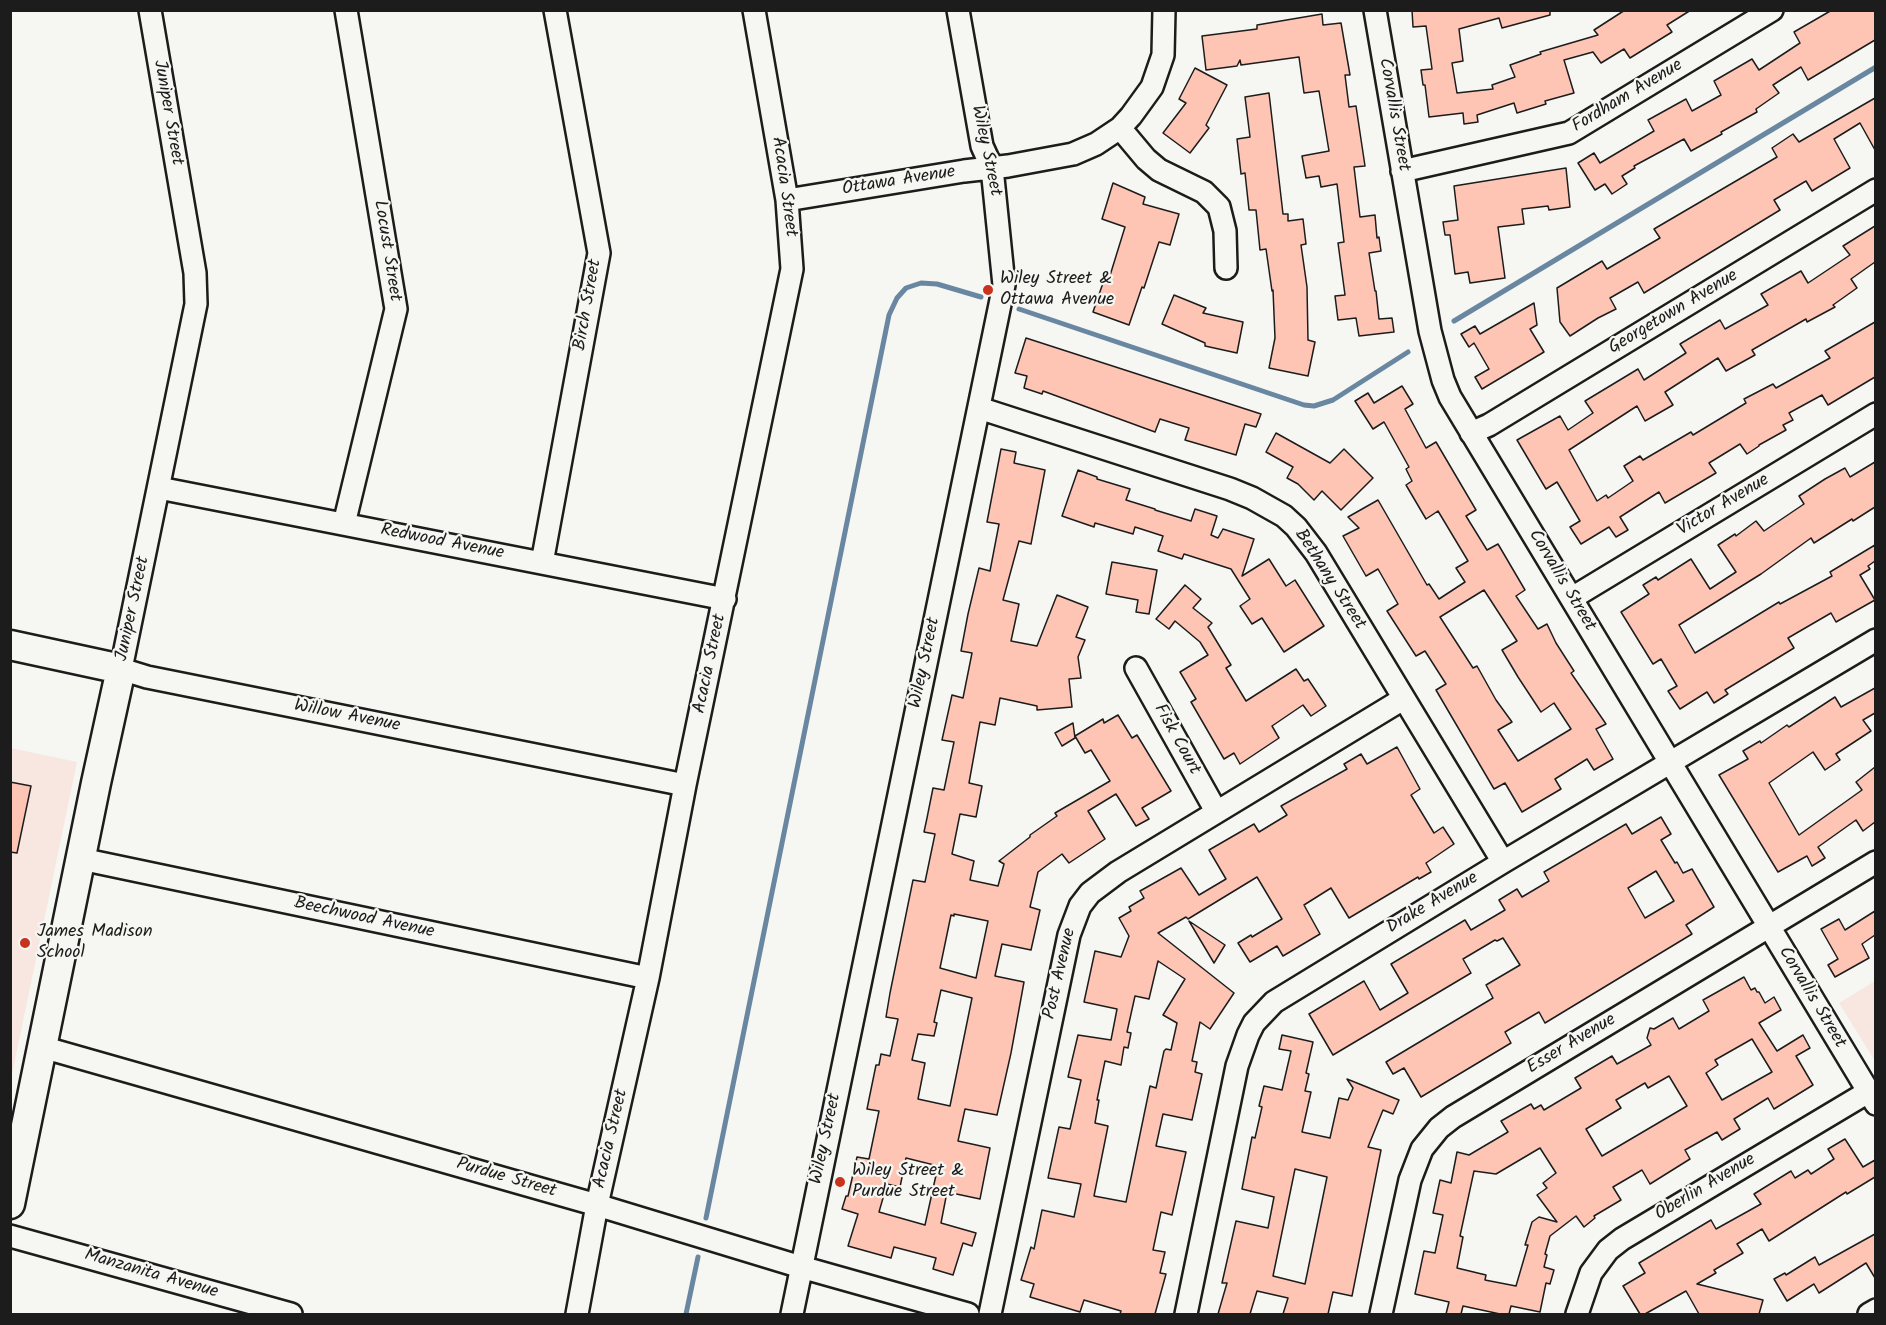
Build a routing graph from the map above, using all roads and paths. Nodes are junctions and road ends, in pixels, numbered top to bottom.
1 (150, 10) edge
2 (346, 10) edge
3 (555, 10) edge
4 (754, 10) edge
5 (958, 10) edge
6 (1169, 10) edge
7 (1375, 10) edge
8 (1772, 10) edge
9 (1164, 11) edge
10 (1120, 128) junction
11 (992, 168) junction
12 (1402, 171) junction
13 (1875, 190) edge
14 (787, 200) junction
15 (1226, 268) dead end
16 (979, 408) junction
17 (1875, 414) edge
18 (1471, 433) junction
19 (159, 488) junction
20 (344, 524) junction
21 (542, 563) junction
22 (1572, 598) junction
23 (725, 599) junction
24 (1875, 640) edge
25 (10, 645) edge
26 (1136, 668) dead end
27 (121, 669) junction
28 (1403, 699) junction
29 (1670, 762) junction
30 (685, 785) junction
31 (1216, 811) junction
32 (81, 859) junction
33 (1503, 862) junction
34 (1875, 862) edge
35 (1768, 927) junction
36 (648, 978) junction
37 (42, 1047) junction
38 (1872, 1098) edge
39 (10, 1204) edge
40 (597, 1205) junction
41 (10, 1236) edge
42 (801, 1267) junction
43 (1875, 1310) edge
44 (291, 1314) edge
45 (577, 1314) edge
46 (792, 1314) edge
47 (968, 1314) edge
48 (990, 1314) edge
49 (1186, 1314) edge
50 (1381, 1314) edge
51 (1577, 1314) edge
52 (1869, 1314) edge

1 - 19 street, Juniper Street
2 - 20 street, Locust Street
3 - 21 street, Birch Street
4 - 14 street, Acacia Street
5 - 11 street, Wiley Street
6 - 9 street, Ottawa Avenue
7 - 12 street, Corvallis Street
8 - 12 street, Fordham Avenue
9 - 10 street, Ottawa Avenue
10 - 11 street, Ottawa Avenue
10 - 15 street
11 - 14 street, Ottawa Avenue
11 - 16 street, Wiley Street
12 - 18 street, Corvallis Street
13 - 18 street, Georgetown Avenue
14 - 23 street, Acacia Street
16 - 28 street, Bethany Street
16 - 42 street, Wiley Street
17 - 22 street, Victor Avenue
18 - 22 street, Corvallis Street
19 - 20 street, Redwood Avenue
19 - 27 street, Juniper Street
20 - 21 street, Redwood Avenue
21 - 23 street, Redwood Avenue
22 - 29 street, Corvallis Street
23 - 30 street, Acacia Street
24 - 29 street, Drake Avenue
25 - 27 street, Willow Avenue
26 - 31 street, Fisk Court
27 - 30 street, Willow Avenue
27 - 32 street, Juniper Street
28 - 31 street, Post Avenue
28 - 33 street, Bethany Street
29 - 33 street, Drake Avenue
29 - 35 street, Corvallis Street
30 - 36 street, Acacia Street
31 - 48 street, Post Avenue
32 - 36 street, Beechwood Avenue
32 - 37 street, Juniper Street
33 - 49 street, Drake Avenue
34 - 35 street, Esser Avenue
35 - 38 street, Corvallis Street
35 - 50 street, Esser Avenue
36 - 40 street, Acacia Street
37 - 39 street, Juniper Street
37 - 40 street, Purdue Street
38 - 51 street, Oberlin Avenue
40 - 42 street, Purdue Street
40 - 45 street, Acacia Street
41 - 44 street, Manzanita Avenue
42 - 46 street, Wiley Street
42 - 47 street, Purdue Street
43 - 52 street

